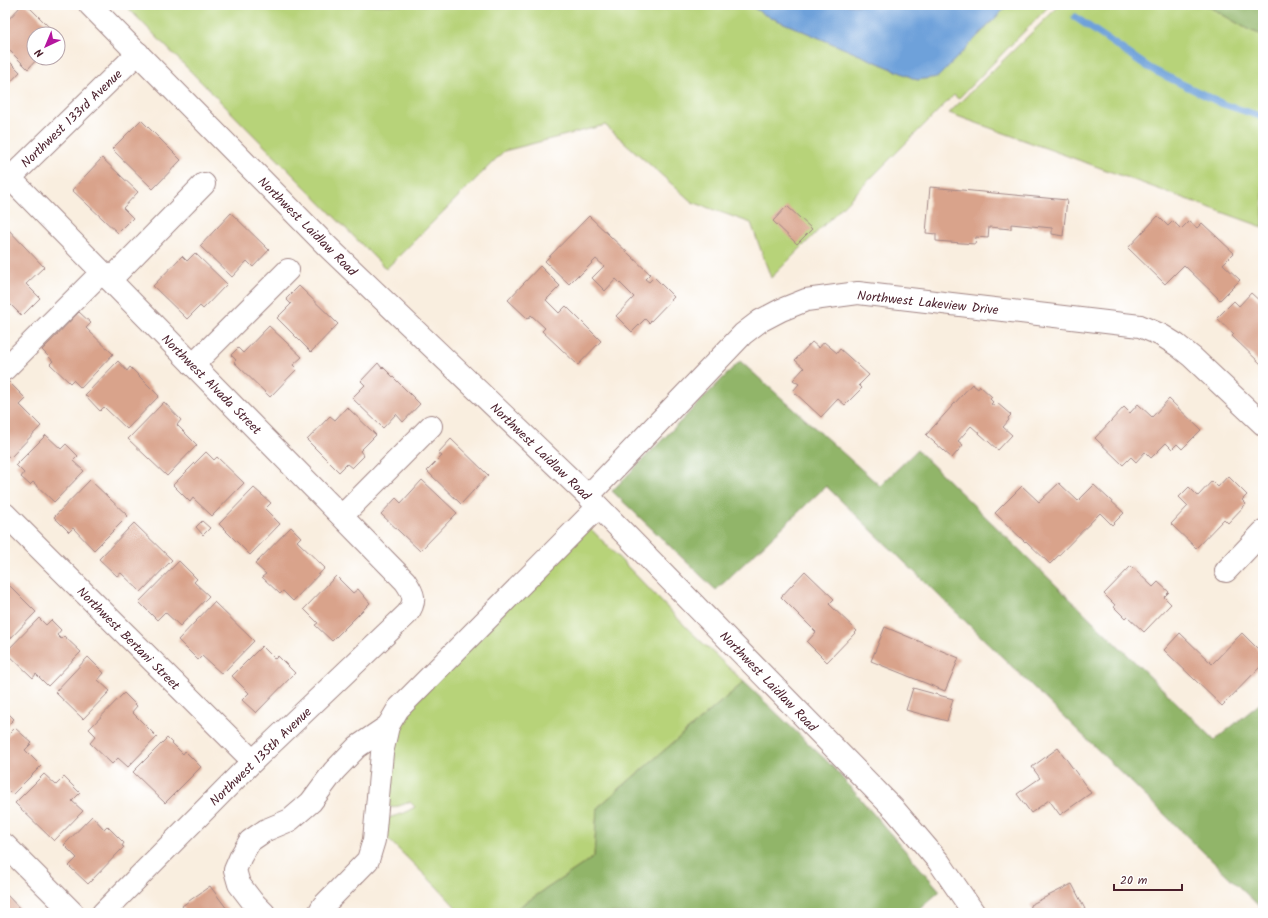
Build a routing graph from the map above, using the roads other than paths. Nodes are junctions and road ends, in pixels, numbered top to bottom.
1 (90, 5) edge
2 (138, 53) junction
3 (7, 178) edge
4 (204, 184) dead end
5 (288, 270) dead end
6 (106, 276) junction
7 (193, 365) junction
8 (5, 369) edge
9 (1263, 424) edge
10 (432, 426) dead end
11 (593, 502) junction
12 (5, 514) edge
13 (342, 516) junction
14 (1263, 532) edge
15 (1226, 571) dead end
16 (414, 599) joint
17 (388, 726) junction
18 (254, 761) junction
19 (5, 845) edge
20 (73, 913) edge
21 (103, 913) edge
22 (264, 913) edge
23 (319, 913) edge
24 (974, 913) edge

1 - 2 street, Northwest Laidlaw Road
2 - 3 street, Northwest 133rd Avenue
2 - 11 street, Northwest Laidlaw Road
3 - 6 street, Northwest Alvada Street
4 - 6 street
5 - 7 street
6 - 7 street, Northwest Alvada Street
6 - 8 street
7 - 13 street, Northwest Alvada Street
9 - 11 street, Northwest Lakeview Drive
10 - 13 street
11 - 17 street, Northwest Lakeview Drive
11 - 24 street, Northwest Laidlaw Road
12 - 18 street, Northwest Bertani Street
13 - 16 street, Northwest Alvada Street
14 - 15 street
16 - 18 street, Northwest 135th Avenue
17 - 22 street
17 - 23 street
18 - 21 street, Northwest 135th Avenue
19 - 20 street

